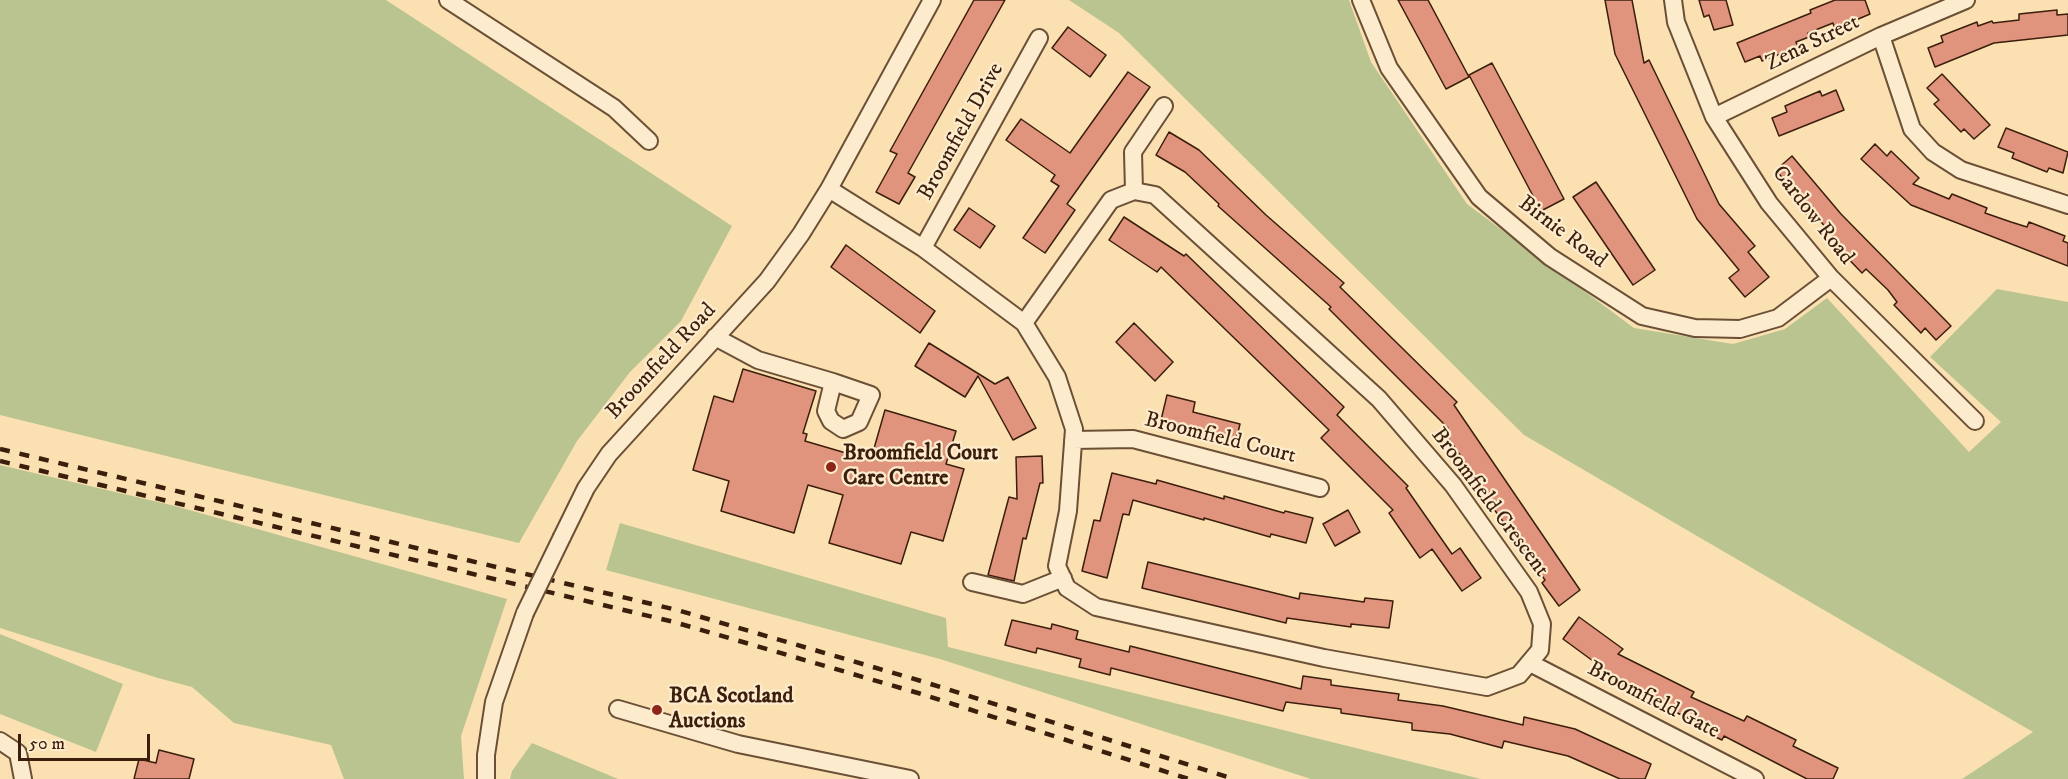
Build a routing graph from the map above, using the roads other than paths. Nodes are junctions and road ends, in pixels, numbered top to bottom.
1 (448, 0) edge
2 (932, 0) edge
3 (1361, 0) edge
4 (1673, 0) edge
5 (1966, 0) edge
6 (1881, 36) junction
7 (1039, 38) dead end
8 (1164, 106) dead end
9 (1714, 117) junction
10 (649, 141) dead end
11 (829, 189) junction
12 (1134, 191) junction
13 (2068, 206) edge
14 (923, 248) junction
15 (1831, 278) junction
16 (1024, 323) junction
17 (715, 337) junction
18 (833, 382) junction
19 (1975, 421) dead end
20 (1073, 440) junction
21 (1320, 488) dead end
22 (1063, 578) junction
23 (972, 582) dead end
24 (1530, 663) junction
25 (618, 709) dead end
26 (0, 741) edge
27 (23, 779) edge
28 (486, 779) edge
29 (910, 779) edge
30 (1755, 779) edge

1 - 10 street
2 - 11 street, Broomfield Road
3 - 15 street, Birnie Road
4 - 9 street, Cardow Road
5 - 6 street, Zena Street
6 - 9 street, Zena Street
6 - 13 street
7 - 14 street, Broomfield Drive
8 - 12 street
9 - 15 street, Cardow Road
11 - 14 street
11 - 17 street, Broomfield Road
12 - 16 street
12 - 24 street, Broomfield Crescent
14 - 16 street
15 - 19 street, Cardow Road
16 - 20 street
17 - 18 street
17 - 28 street, Broomfield Road, bridge
18 - 18 street
20 - 21 street, Broomfield Court
20 - 22 street
22 - 23 street
22 - 24 street
24 - 30 street, Broomfield Gate
25 - 29 street
26 - 27 street

